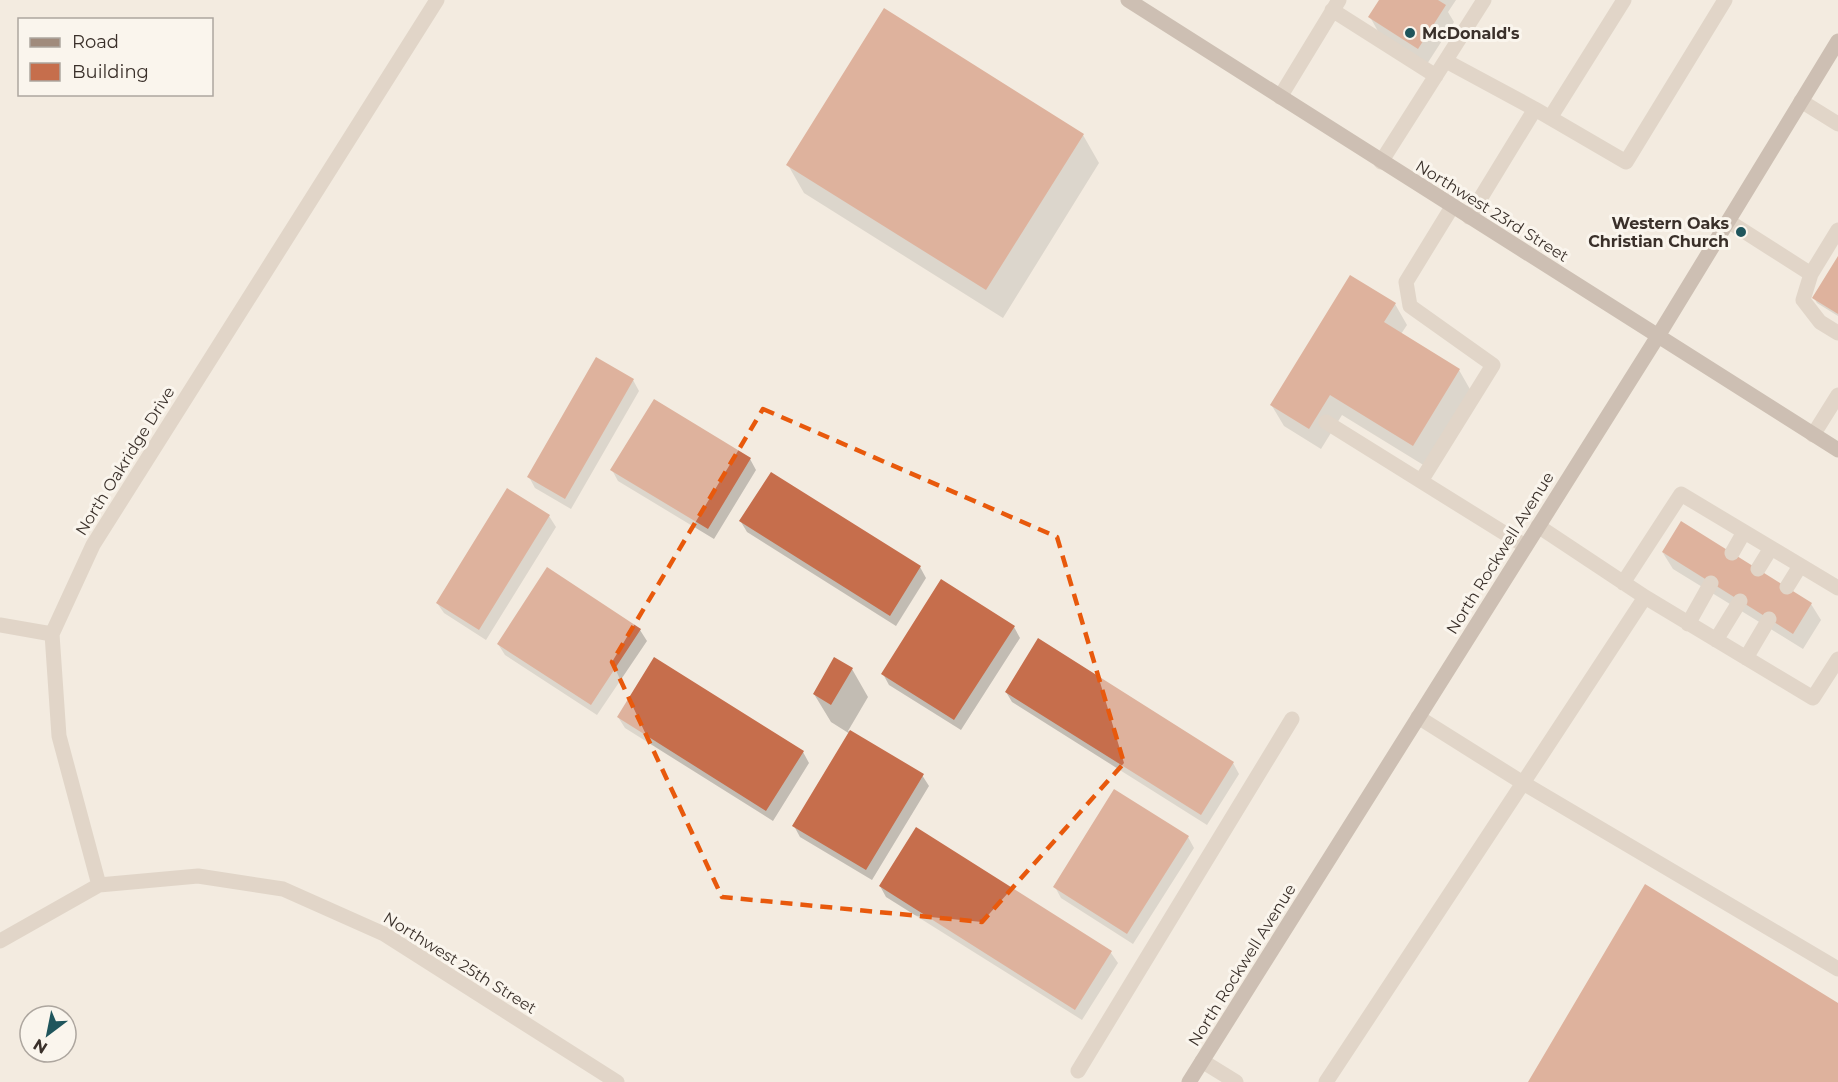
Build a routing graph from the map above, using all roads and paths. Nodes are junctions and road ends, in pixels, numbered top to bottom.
1 (437, 0) edge
2 (1128, 0) edge
3 (1484, 0) edge
4 (1624, 0) edge
5 (1725, 0) edge
6 (1335, 5) edge
7 (1838, 41) edge
8 (1446, 61) junction
9 (1436, 76) junction
10 (1280, 97) junction
11 (1801, 101) junction
12 (1535, 109) junction
13 (1550, 118) junction
14 (1838, 124) edge
15 (1381, 162) junction
16 (1452, 207) junction
17 (1469, 218) junction
18 (1728, 221) junction
19 (1838, 230) edge
20 (1810, 274) junction
21 (1838, 333) edge
22 (1658, 336) junction
23 (1838, 395) edge
24 (1326, 422) dead end
25 (1814, 435) junction
26 (1838, 450) edge
27 (1421, 481) junction
28 (1538, 526) junction
29 (1744, 532) junction
30 (1525, 546) junction
31 (1771, 548) junction
32 (1732, 553) dead end
33 (1800, 566) junction
34 (1758, 569) dead end
35 (1623, 583) junction
36 (1712, 583) dead end
37 (1787, 587) dead end
38 (1838, 588) edge
39 (1645, 597) junction
40 (1740, 601) dead end
41 (1769, 619) dead end
42 (1688, 624) junction
43 (0, 626) edge
44 (51, 634) junction
45 (1716, 640) junction
46 (1746, 658) junction
47 (1838, 659) edge
48 (1418, 717) junction
49 (1293, 719) dead end
50 (1523, 783) junction
51 (99, 885) junction
52 (0, 941) edge
53 (1838, 969) edge
54 (1202, 1061) junction
55 (1078, 1071) dead end
56 (617, 1082) edge
57 (1189, 1082) edge
58 (1236, 1082) edge
59 (1326, 1082) edge

1 - 44 street, North Oakridge Drive
2 - 10 main road, Northwest 23rd Street
3 - 8 street
4 - 13 street
5 - 13 street
6 - 9 street
6 - 10 street
7 - 11 main road, North Rockwell Avenue
8 - 9 street
8 - 12 street
9 - 15 street
10 - 15 main road, Northwest 23rd Street
11 - 14 street
11 - 18 main road, North Rockwell Avenue
12 - 13 street
12 - 17 street
15 - 16 main road, Northwest 23rd Street
16 - 17 main road, Northwest 23rd Street
16 - 27 street
17 - 22 main road, Northwest 23rd Street
18 - 20 street
18 - 22 main road, North Rockwell Avenue
19 - 20 street
20 - 21 street
22 - 25 main road, Northwest 23rd Street
22 - 28 main road, North Rockwell Avenue
23 - 25 street
24 - 27 street
25 - 26 main road, Northwest 23rd Street
27 - 30 street
28 - 30 main road, North Rockwell Avenue
28 - 35 street
29 - 31 street
29 - 32 street
29 - 35 street
30 - 48 main road, North Rockwell Avenue
31 - 33 street
31 - 34 street
33 - 37 street
33 - 38 street
35 - 39 street
36 - 42 street
39 - 42 street
39 - 50 street
40 - 45 street
41 - 46 street
42 - 45 street
43 - 44 street
44 - 51 street, North Oakridge Drive
45 - 46 street
46 - 47 street
48 - 50 street
48 - 54 main road, North Rockwell Avenue
49 - 55 street
50 - 53 street
50 - 59 street
51 - 52 street
51 - 56 street, Northwest 25th Street
54 - 57 main road, North Rockwell Avenue
54 - 58 street

